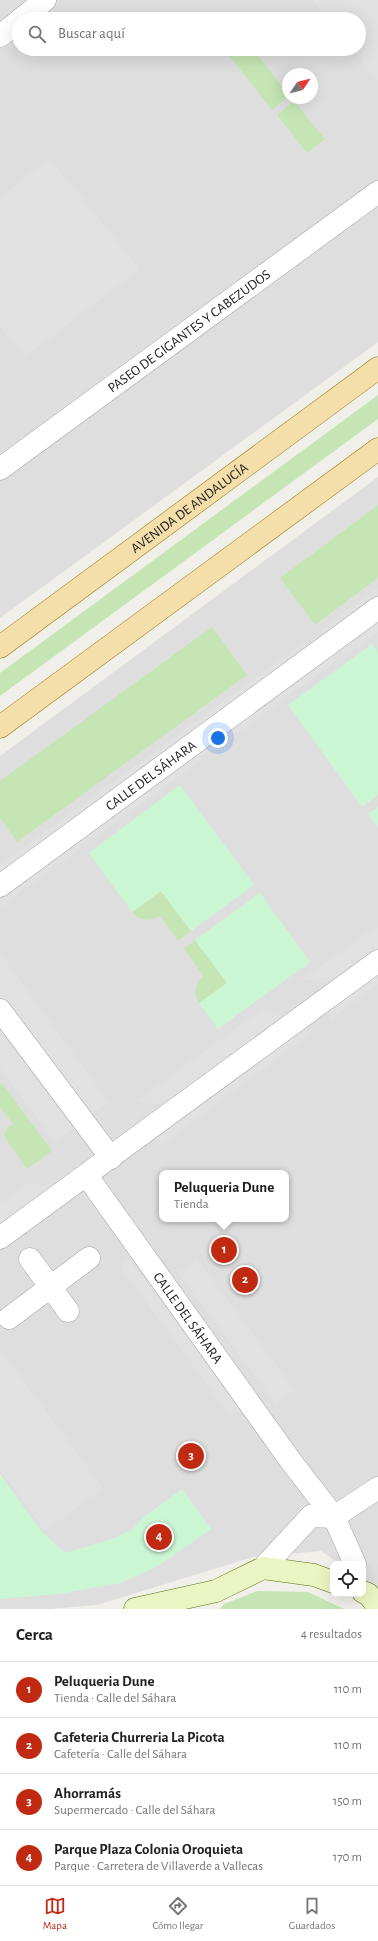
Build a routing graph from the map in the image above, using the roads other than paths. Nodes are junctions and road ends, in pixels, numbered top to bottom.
1 (45, 0) edge
2 (30, 12) edge
3 (12, 27) edge
4 (0, 36) edge
5 (378, 192) edge
6 (378, 368) edge
7 (378, 448) edge
8 (0, 469) edge
9 (378, 608) edge
10 (0, 647) edge
11 (0, 727) edge
12 (0, 886) edge
13 (378, 961) edge
14 (0, 1010) edge
15 (111, 1158) junction
16 (87, 1176) junction
17 (0, 1238) edge
18 (89, 1258) dead end
19 (30, 1259) dead end
20 (50, 1287) junction
21 (68, 1311) dead end
22 (9, 1318) dead end
23 (290, 1460) junction
24 (378, 1488) edge
25 (311, 1516) junction
26 (334, 1517) junction
27 (354, 1561) edge
28 (263, 1568) junction
29 (330, 1581) edge
30 (216, 1591) junction
31 (135, 1609) edge
32 (201, 1609) edge

1 - 2 street
3 - 4 street
5 - 8 street, PASEO DE GIGANTES Y CABEZUDOS
6 - 10 main road, AVENIDA DE ANDALUCÍA
7 - 11 main road
9 - 12 street, CALLE DEL SÁHARA
13 - 15 street
14 - 15 street
15 - 16 street
16 - 17 street
16 - 23 street, CALLE DEL SÁHARA
18 - 20 street
19 - 20 street
20 - 21 street
20 - 22 street
23 - 25 street, CALLE DEL SÁHARA
23 - 26 street, CALLE DEL SÁHARA
24 - 26 street
25 - 26 street
25 - 28 street
26 - 27 street, CALLE DEL SÁHARA
28 - 29 main road
28 - 30 main road
30 - 31 main road
30 - 32 main road

